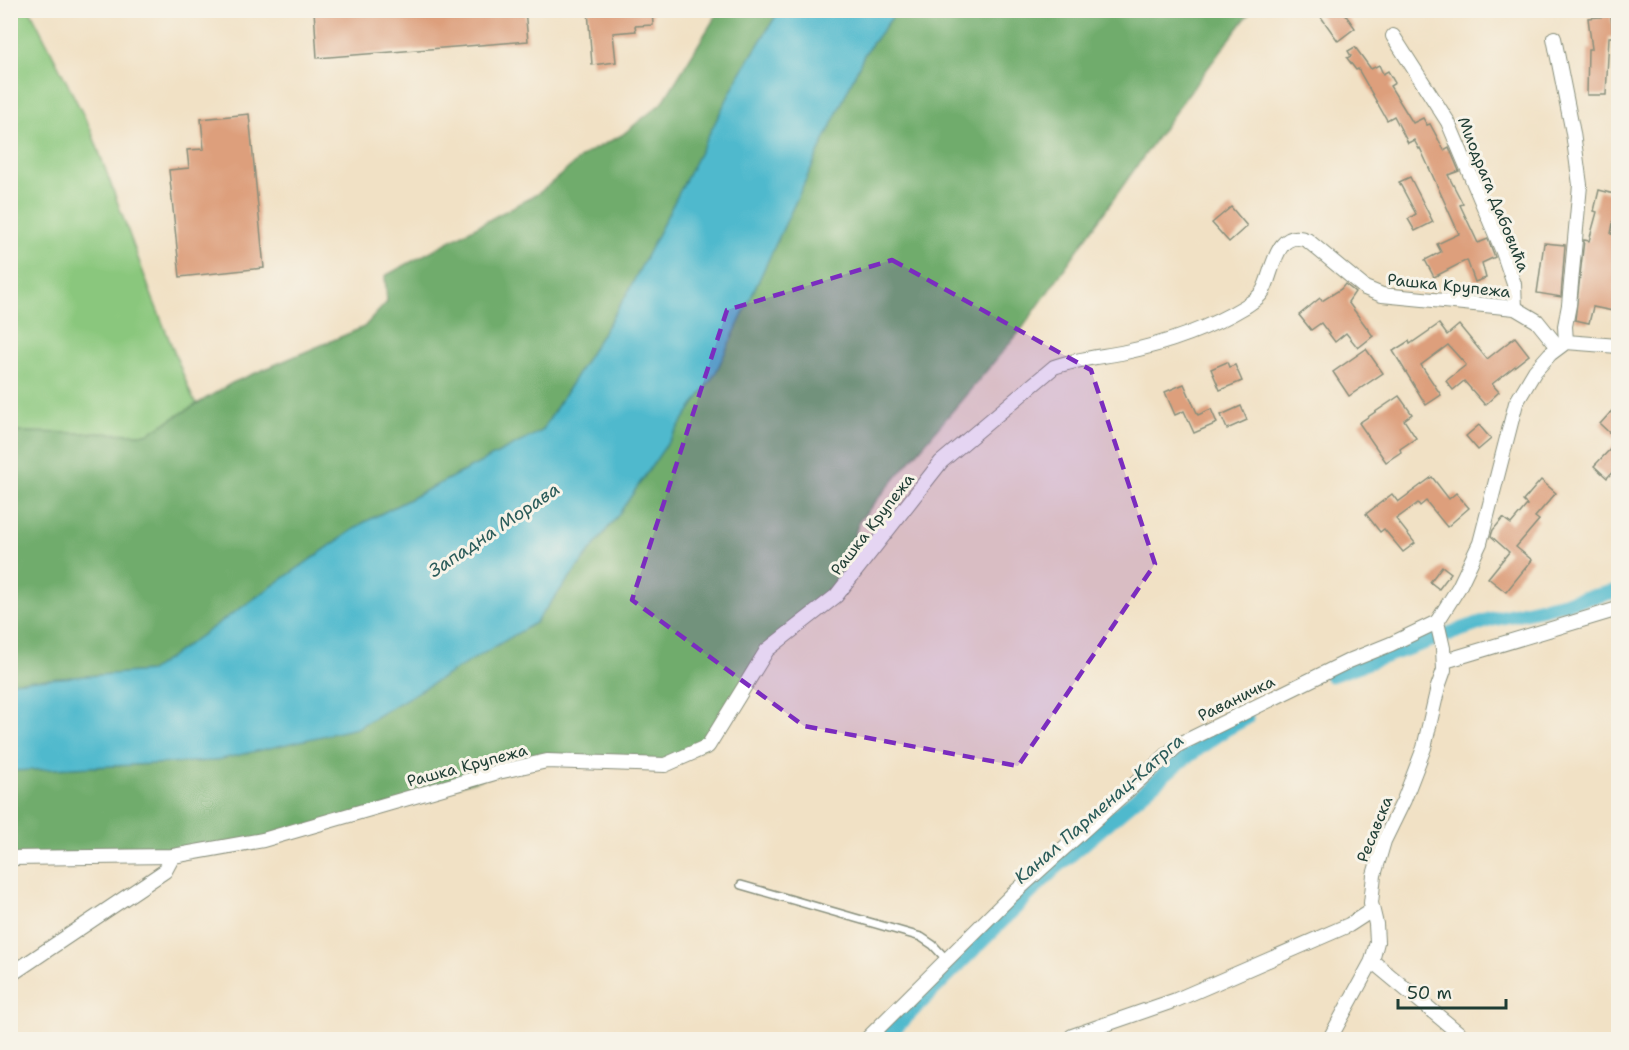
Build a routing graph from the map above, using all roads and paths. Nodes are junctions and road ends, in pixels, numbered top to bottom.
1 (1393, 36) dead end
2 (1554, 38) dead end
3 (1515, 308) junction
4 (1562, 345) junction
5 (1618, 346) edge
6 (1618, 609) edge
7 (1438, 626) junction
8 (1444, 655) junction
9 (173, 856) junction
10 (10, 858) edge
11 (741, 885) dead end
12 (1372, 910) junction
13 (947, 960) junction
14 (1372, 961) junction
15 (10, 975) edge
16 (1072, 1036) dead end
17 (866, 1040) edge
18 (1329, 1040) edge
19 (1467, 1040) edge

1 - 3 street, Миодрага Дабовића
2 - 4 street
3 - 4 street, Рашка Крупежа
3 - 9 street, Рашка Крупежа
4 - 5 street
4 - 7 street
6 - 8 street
7 - 8 street
7 - 13 street, Раваничка
8 - 12 street, Ресавска
9 - 10 street, Рашка Крупежа
9 - 15 street
11 - 13 lane
12 - 14 street, Ресавска
12 - 16 street
13 - 17 street, Раваничка
14 - 18 street, Ресавска
14 - 19 street

